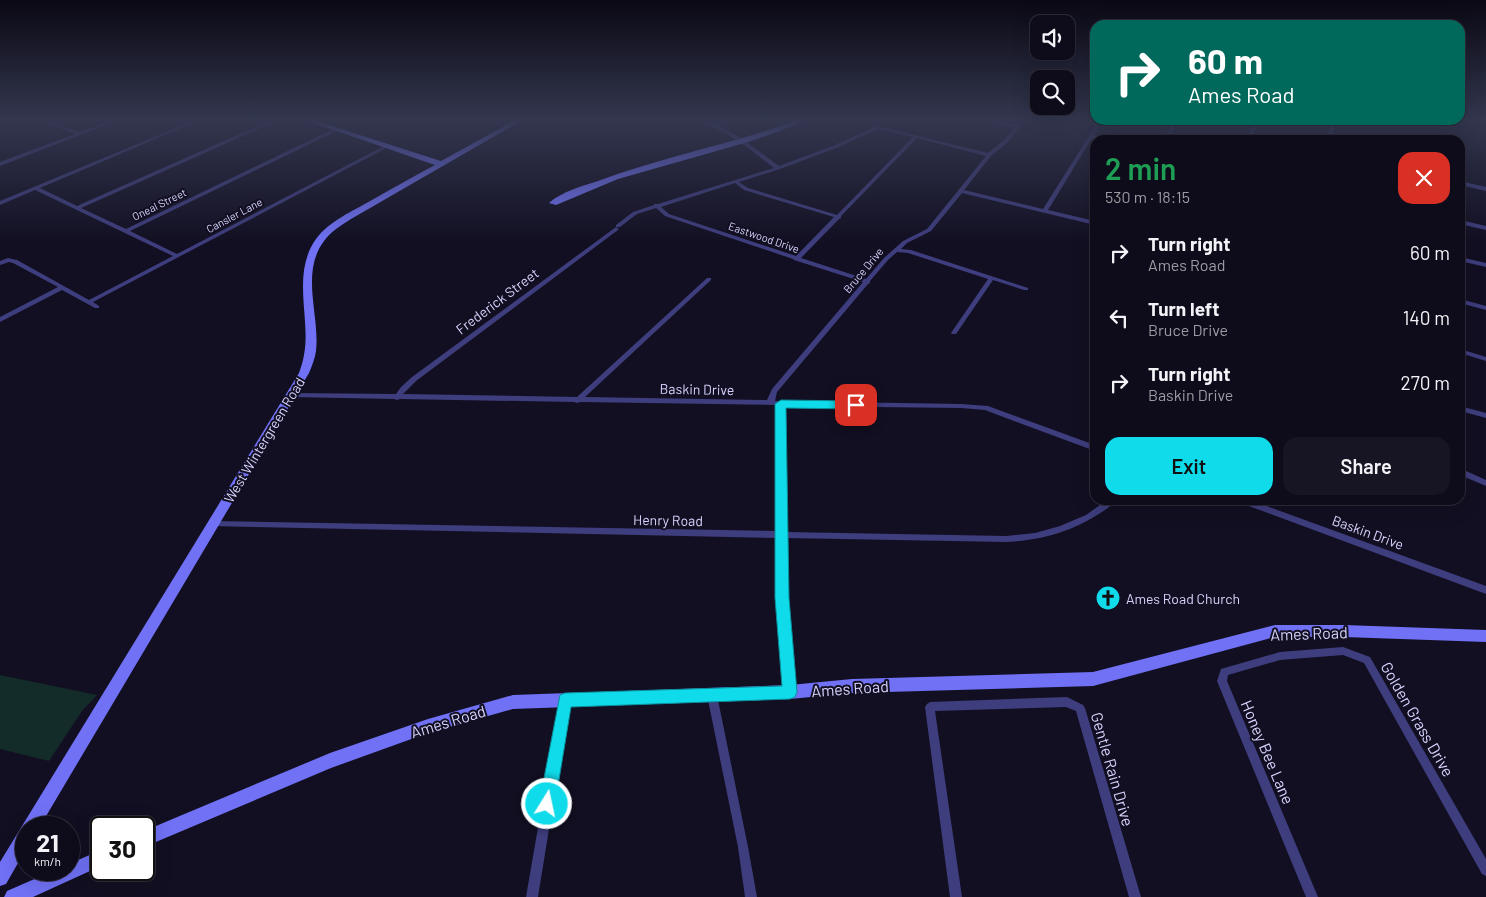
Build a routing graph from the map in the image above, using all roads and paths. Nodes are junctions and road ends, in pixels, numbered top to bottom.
1 (10, 160) edge
2 (103, 160) edge
3 (185, 160) edge
4 (273, 160) edge
5 (362, 160) edge
6 (429, 160) edge
7 (448, 160) edge
8 (679, 160) edge
9 (767, 160) edge
10 (800, 160) edge
11 (894, 160) edge
12 (985, 160) edge
13 (1077, 160) edge
14 (0, 164) edge
15 (441, 164) junction
16 (778, 168) junction
17 (735, 181) junction
18 (1465, 184) edge
19 (35, 188) junction
20 (1486, 189) edge
21 (961, 191) junction
22 (0, 203) edge
23 (553, 203) dead end
24 (656, 206) junction
25 (77, 208) junction
26 (1045, 210) junction
27 (839, 217) junction
28 (1090, 222) edge
29 (1465, 223) edge
30 (1486, 228) edge
31 (126, 231) junction
32 (897, 250) junction
33 (178, 256) junction
34 (796, 258) junction
35 (1465, 260) edge
36 (0, 263) edge
37 (1486, 265) edge
38 (991, 278) junction
39 (710, 279) dead end
40 (868, 282) junction
41 (63, 287) junction
42 (1026, 289) dead end
43 (89, 302) junction
44 (1465, 302) edge
45 (97, 307) dead end
46 (1486, 308) edge
47 (0, 320) edge
48 (954, 333) dead end
49 (1465, 353) edge
50 (1486, 359) edge
51 (291, 395) junction
52 (397, 398) junction
53 (577, 401) junction
54 (771, 404) junction
55 (781, 404) junction
56 (1465, 410) edge
57 (1486, 416) edge
58 (1090, 446) edge
59 (1465, 473) edge
60 (1486, 482) edge
61 (1106, 505) edge
62 (1255, 505) edge
63 (213, 524) junction
64 (782, 534) junction
65 (1486, 590) edge
66 (1486, 636) edge
67 (1280, 656) joint
68 (790, 692) junction
69 (712, 694) junction
70 (565, 700) junction
71 (37, 816) edge
72 (155, 835) edge
73 (15, 853) edge
74 (90, 863) edge
75 (1486, 870) edge
76 (0, 878) edge
77 (13, 897) edge
78 (532, 897) edge
79 (751, 897) edge
80 (956, 897) edge
81 (1135, 897) edge
82 (1312, 897) edge

1 - 14 street
2 - 19 street
3 - 25 street
4 - 31 street, Oneal Street
5 - 33 street, Cansler Lane
6 - 15 street
7 - 15 street, West Wintergreen Road
8 - 23 street
9 - 16 street
10 - 16 street, Frederick Street
11 - 27 street
12 - 21 street, Bruce Drive
13 - 26 street
15 - 51 street, West Wintergreen Road
16 - 17 street, Frederick Street
17 - 24 street, Frederick Street
17 - 27 street
18 - 20 street
19 - 22 street
19 - 25 street
21 - 26 street
21 - 32 street, Bruce Drive
24 - 34 street, Eastwood Drive
24 - 52 street, Frederick Street
25 - 31 street
26 - 28 street
27 - 34 street
29 - 30 street
31 - 33 street
32 - 38 street
32 - 40 street, Bruce Drive
33 - 43 street, Cansler Lane
34 - 40 street, Eastwood Drive
35 - 37 street
36 - 41 street
38 - 42 street
38 - 48 street
39 - 53 street
40 - 54 street, Bruce Drive
41 - 43 street
41 - 47 street
43 - 45 street
44 - 46 street
49 - 50 street
51 - 52 street, Baskin Drive
51 - 63 street, West Wintergreen Road
52 - 53 street, Baskin Drive
53 - 54 street, Baskin Drive
54 - 55 street, Baskin Drive
55 - 58 street, Baskin Drive
55 - 64 street
56 - 57 street
59 - 60 street
61 - 64 street, Henry Road
62 - 65 street, Baskin Drive
63 - 64 street, Henry Road
63 - 71 street, West Wintergreen Road
64 - 68 street
66 - 68 street, Ames Road
67 - 75 street, Golden Grass Drive
67 - 82 street, Honey Bee Lane
68 - 69 street, Ames Road
69 - 70 street, Ames Road
69 - 79 street
70 - 72 street, Ames Road
70 - 78 street
73 - 76 street
74 - 77 street
80 - 81 street, Gentle Rain Drive

